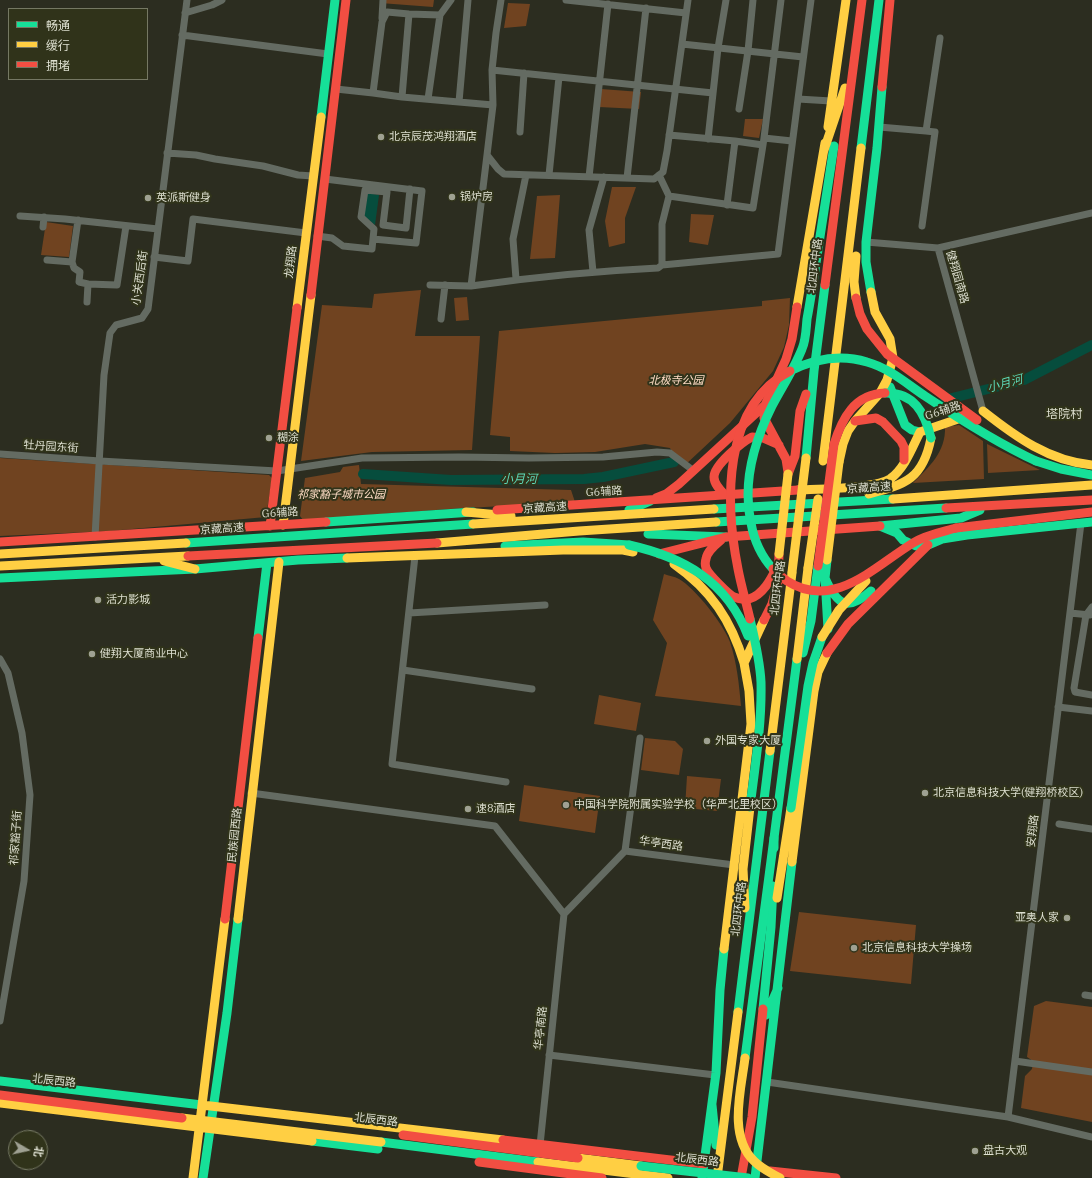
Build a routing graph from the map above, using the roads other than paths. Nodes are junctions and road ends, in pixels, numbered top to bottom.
1 (187, 0) edge
2 (222, 0) edge
3 (335, 0) edge
4 (346, 0) edge
5 (384, 0) edge
6 (451, 0) edge
7 (468, 0) edge
8 (501, 0) edge
9 (566, 0) edge
10 (688, 0) edge
11 (726, 0) edge
12 (753, 0) edge
13 (781, 0) edge
14 (811, 0) edge
15 (846, 0) edge
16 (862, 0) edge
17 (879, 0) edge
18 (890, 0) edge
19 (608, 4) junction
20 (646, 8) junction
21 (185, 13) junction
22 (686, 13) junction
23 (409, 14) junction
24 (440, 15) junction
25 (382, 22) junction
26 (182, 35) junction
27 (940, 38) dead end
28 (682, 44) junction
29 (718, 48) junction
30 (748, 51) junction
31 (328, 54) junction
32 (774, 54) junction
33 (856, 54) junction
34 (803, 57) junction
35 (492, 70) junction
36 (524, 73) junction
37 (559, 77) junction
38 (869, 78) junction
39 (599, 82) junction
40 (637, 86) junction
41 (336, 89) junction
42 (675, 90) junction
43 (373, 93) junction
44 (713, 93) junction
45 (850, 96) junction
46 (402, 97) junction
47 (428, 99) junction
48 (798, 99) junction
49 (831, 101) junction
50 (459, 102) junction
51 (493, 105) junction
52 (739, 109) dead end
53 (879, 127) junction
54 (926, 131) junction
55 (520, 132) dead end
56 (669, 135) junction
57 (708, 139) junction
58 (735, 141) junction
59 (792, 141) junction
60 (763, 142) junction
61 (824, 150) junction
62 (167, 153) junction
63 (487, 155) junction
64 (526, 175) junction
65 (549, 175) junction
66 (659, 175) junction
67 (313, 176) junction
68 (589, 177) junction
69 (604, 177) junction
70 (627, 178) junction
71 (324, 179) junction
72 (410, 189) junction
73 (669, 196) junction
74 (726, 205) junction
75 (1092, 213) edge
76 (20, 216) dead end
77 (44, 217) junction
78 (78, 220) junction
79 (126, 226) junction
80 (922, 226) dead end
81 (43, 227) dead end
82 (158, 230) junction
83 (306, 232) junction
84 (318, 236) junction
85 (375, 237) junction
86 (866, 242) junction
87 (938, 248) junction
88 (154, 257) junction
89 (47, 260) dead end
90 (72, 262) junction
91 (662, 265) junction
92 (592, 272) junction
93 (516, 279) junction
94 (88, 284) junction
95 (430, 284) dead end
96 (445, 285) junction
97 (471, 286) junction
98 (87, 302) dead end
99 (441, 319) dead end
100 (814, 371) junction
101 (887, 380) junction
102 (765, 405) junction
103 (983, 411) junction
104 (854, 421) junction
105 (920, 432) junction
106 (779, 445) junction
107 (0, 454) edge
108 (1036, 461) junction
109 (100, 462) junction
110 (822, 464) dead end
111 (904, 465) junction
112 (1092, 465) edge
113 (289, 470) junction
114 (277, 471) junction
115 (694, 471) junction
116 (788, 474) junction
117 (1092, 476) edge
118 (820, 484) dead end
119 (1092, 485) edge
120 (725, 495) junction
121 (1092, 500) edge
122 (650, 501) junction
123 (842, 502) junction
124 (991, 505) junction
125 (466, 512) junction
126 (1092, 512) edge
127 (620, 514) junction
128 (552, 520) junction
129 (1092, 522) edge
130 (1081, 523) junction
131 (283, 525) junction
132 (270, 526) junction
133 (880, 526) junction
134 (579, 531) junction
135 (95, 537) junction
136 (726, 537) junction
137 (903, 540) junction
138 (0, 542) edge
139 (411, 545) junction
140 (928, 545) junction
141 (335, 548) junction
142 (0, 554) edge
143 (652, 555) junction
144 (415, 556) junction
145 (151, 557) junction
146 (889, 559) junction
147 (298, 560) junction
148 (279, 562) junction
149 (267, 563) junction
150 (778, 565) junction
151 (0, 566) edge
152 (195, 569) junction
153 (0, 578) edge
154 (826, 578) junction
155 (545, 605) dead end
156 (1092, 607) edge
157 (409, 613) junction
158 (1070, 613) junction
159 (1089, 615) edge
160 (825, 656) junction
161 (0, 659) edge
162 (744, 663) junction
163 (403, 670) junction
164 (793, 686) junction
165 (532, 689) dead end
166 (1092, 695) edge
167 (1058, 707) junction
168 (1092, 711) edge
169 (759, 722) junction
170 (640, 738) dead end
171 (506, 782) dead end
172 (252, 793) junction
173 (1059, 824) dead end
174 (1092, 829) edge
175 (774, 838) junction
176 (625, 851) junction
177 (734, 865) junction
178 (564, 914) junction
179 (772, 927) junction
180 (747, 942) junction
181 (778, 988) junction
182 (0, 1021) edge
183 (761, 1026) junction
184 (549, 1055) junction
185 (1015, 1061) junction
186 (1092, 1072) edge
187 (715, 1075) junction
188 (0, 1080) edge
189 (767, 1082) junction
190 (0, 1088) edge
191 (0, 1095) edge
192 (0, 1103) edge
193 (712, 1105) junction
194 (202, 1106) junction
195 (213, 1108) junction
196 (287, 1115) junction
197 (1008, 1117) junction
198 (200, 1123) junction
199 (305, 1123) junction
200 (211, 1124) junction
201 (422, 1134) junction
202 (468, 1136) junction
203 (1092, 1137) edge
204 (482, 1145) junction
205 (540, 1145) junction
206 (426, 1149) junction
207 (408, 1153) junction
208 (466, 1154) junction
209 (674, 1160) junction
210 (481, 1162) junction
211 (704, 1164) junction
212 (718, 1166) junction
213 (641, 1170) junction
214 (756, 1174) edge
215 (193, 1178) edge
216 (203, 1178) edge
217 (602, 1178) edge
218 (668, 1178) edge
219 (672, 1178) edge
220 (702, 1178) edge
221 (717, 1178) edge
222 (741, 1178) edge
223 (748, 1178) edge
224 (780, 1178) edge
225 (836, 1178) edge

1 - 21 street, 小关西后街
2 - 21 street
3 - 31 main road, 龙翔路
4 - 41 main road, 龙翔路
5 - 25 street
6 - 24 street
7 - 50 street
8 - 35 street
9 - 19 street
10 - 22 street
11 - 29 street
12 - 30 street
13 - 32 street
14 - 34 street
15 - 49 main road, 北四环中路
16 - 33 main road, 北四环中路
17 - 38 main road
18 - 53 main road
19 - 20 street
19 - 39 street
20 - 22 street
20 - 40 street
21 - 26 street, 小关西后街
22 - 28 street
23 - 24 street
23 - 25 street
23 - 46 street
24 - 47 street
25 - 43 street
26 - 31 street
26 - 62 street, 小关西后街
27 - 54 street
28 - 29 street
28 - 42 street
29 - 30 street
29 - 44 street
30 - 32 street
30 - 52 street
31 - 67 main road, 龙翔路
32 - 34 street
32 - 60 street
33 - 45 main road, 北四环中路
33 - 61 main road
34 - 48 street
35 - 36 street
35 - 51 street
36 - 37 street
36 - 55 street
37 - 39 street
37 - 65 street
38 - 108 main road, bridge
38 - 110 main road
39 - 40 street
39 - 68 street
40 - 42 street
40 - 70 street
41 - 43 street
41 - 71 main road, 龙翔路
42 - 44 street
42 - 56 street
43 - 46 street
44 - 57 street
45 - 100 main road, 北四环中路
45 - 146 main road, bridge
46 - 47 street
47 - 50 street
48 - 49 street
48 - 59 street
49 - 61 main road, 北四环中路
50 - 51 street
51 - 63 street
53 - 54 street
53 - 86 main road
54 - 80 street
56 - 57 street
56 - 66 street
57 - 58 street
58 - 60 street
58 - 74 street
59 - 60 street
59 - 91 street
60 - 74 street
61 - 102 main road, 北四环中路
62 - 67 street
62 - 82 street, 小关西后街
63 - 64 street
63 - 97 street
64 - 65 street
64 - 93 street
65 - 68 street
66 - 70 street
66 - 73 street
67 - 83 main road, 龙翔路
68 - 69 street
69 - 70 street
69 - 92 street
71 - 72 street
71 - 84 main road, 龙翔路
72 - 85 street
72 - 85 street
73 - 74 street
73 - 91 street
75 - 87 street
76 - 77 street
77 - 78 street
77 - 81 street
78 - 79 street
78 - 90 street
79 - 82 street
79 - 94 street
82 - 88 street, 小关西后街
83 - 88 street
83 - 114 main road, 龙翔路
84 - 85 street
84 - 113 main road, 龙翔路
86 - 87 street, 健翔园南路
86 - 101 main road
87 - 103 street, 健翔园南路
88 - 109 street, 小关西后街
89 - 90 street
90 - 94 street
91 - 92 street
92 - 93 street
93 - 97 street
94 - 98 street
95 - 96 street
96 - 97 street
96 - 99 street
100 - 116 main road
100 - 180 main road, 北四环中路, bridge
101 - 104 main road
101 - 105 main road
102 - 106 main road
102 - 115 main road
103 - 105 main road, G6辅路
103 - 112 main road
104 - 111 main road
104 - 154 main road, bridge
105 - 111 main road, G6辅路
106 - 116 main road
106 - 120 main road
107 - 109 street, 牡丹园东街
108 - 117 main road
108 - 169 main road, bridge
109 - 114 street, 牡丹园东街
109 - 135 street, 小关西后街
111 - 120 main road, G6辅路
113 - 114 street, 牡丹园东街
113 - 115 street, 牡丹园东街
113 - 131 main road, 龙翔路
114 - 132 main road, 龙翔路
115 - 122 main road
116 - 150 main road, 北四环中路, bridge
118 - 164 main road, bridge
119 - 123 main road, 京藏高速
120 - 122 main road, G6辅路
121 - 124 main road
122 - 125 main road, G6辅路
122 - 127 main road
123 - 127 main road, 京藏高速
123 - 164 main road, bridge
124 - 133 main road
124 - 134 main road
125 - 128 main road
125 - 131 main road, G6辅路
126 - 146 main road, bridge
127 - 128 main road, 京藏高速
128 - 142 main road, 京藏高速
129 - 130 main road
130 - 140 main road
130 - 158 street, 安翔路
131 - 132 main road, G6辅路
132 - 135 main road, G6辅路
133 - 136 main road
133 - 137 main road
134 - 136 main road
134 - 139 main road
135 - 138 main road, G6辅路
136 - 143 main road
136 - 150 main road
137 - 140 main road
137 - 154 main road
139 - 141 main road
139 - 169 main road, bridge
140 - 160 main road
141 - 145 main road
141 - 147 main road
143 - 144 main road
143 - 162 main road
144 - 147 main road
144 - 157 street
145 - 151 main road
145 - 152 main road
146 - 179 main road, bridge
147 - 148 main road
148 - 149 main road
148 - 172 main road, 民族园西路
149 - 152 main road
149 - 194 main road, 民族园西路
150 - 162 main road, 北四环中路
152 - 153 main road
154 - 160 main road
155 - 157 street
156 - 159 street
157 - 163 street
158 - 159 street
158 - 167 street, 安翔路
159 - 166 street
160 - 181 main road
161 - 182 street, 祁家豁子街
162 - 177 main road, 北四环中路
163 - 165 street
163 - 171 street
164 - 175 main road
167 - 168 street
167 - 185 street, 安翔路
169 - 180 main road, bridge
170 - 176 street
172 - 178 street
172 - 195 main road, 民族园西路
173 - 174 street
175 - 179 main road
175 - 224 main road, bridge
176 - 177 street, 华亭西路
176 - 178 street, 华亭西路
177 - 187 main road, 北四环中路
178 - 184 street, 华亭南路
179 - 183 main road
180 - 212 main road, 北四环中路
181 - 183 main road
181 - 189 main road
183 - 222 main road
184 - 187 street
184 - 205 street, 华亭南路
185 - 186 street
185 - 197 street, 安翔路
187 - 193 main road, 北四环中路
188 - 194 main road, 北辰西路
189 - 197 street
189 - 214 main road
190 - 194 main road, 北辰西路
191 - 198 main road, 北辰西路
192 - 198 main road, 北辰西路
193 - 211 main road, 北四环中路
193 - 212 main road
194 - 195 main road, 北辰西路
194 - 198 main road, 民族园西路
195 - 196 main road, 北辰西路
195 - 199 main road, 北辰西路
195 - 200 main road, 民族园西路
196 - 199 main road
196 - 201 main road, 北辰西路
197 - 203 street
198 - 200 main road, 北辰西路
198 - 215 main road, 民族园西路
199 - 201 main road, 北辰西路
200 - 206 main road, 北辰西路
200 - 207 main road, 北辰西路
200 - 216 main road, 民族园西路
201 - 202 main road, 北辰西路
201 - 204 main road, 北辰西路
202 - 204 main road
202 - 205 main road, 北辰西路
204 - 213 main road, 北辰西路
205 - 209 main road, 北辰西路
206 - 207 main road
206 - 208 main road, 北辰西路
207 - 210 main road, 北辰西路
208 - 210 main road
208 - 213 main road, 北辰西路
209 - 211 main road, 北辰西路
209 - 219 main road
210 - 217 main road, 北辰西路
211 - 220 main road, 北四环中路
212 - 221 main road, 北四环中路
213 - 218 main road, 北辰西路
213 - 223 main road, 北辰西路, bridge
214 - 225 main road

